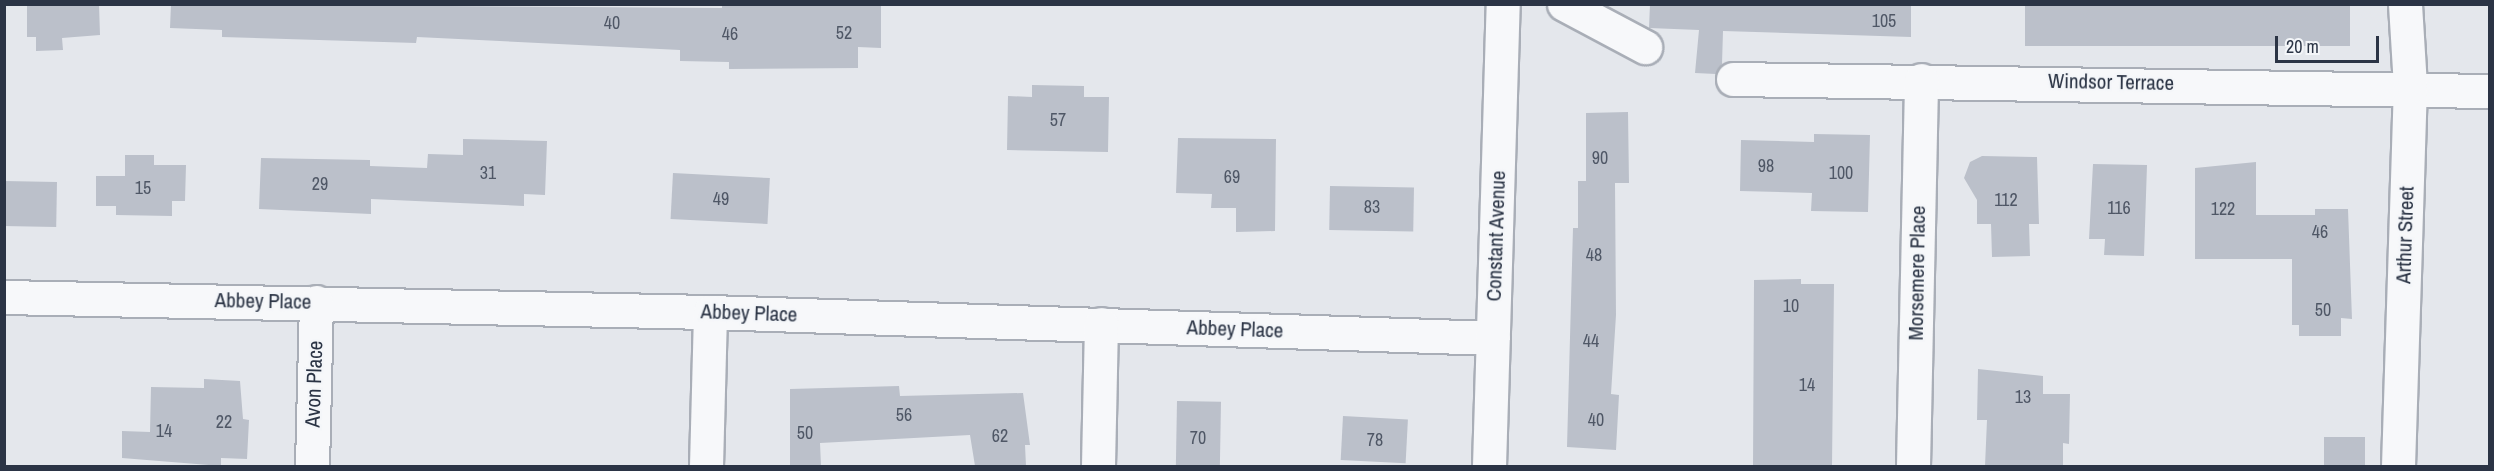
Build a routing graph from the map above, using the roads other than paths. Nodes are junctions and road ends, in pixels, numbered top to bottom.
1 (1503, 4) edge
2 (1564, 4) edge
3 (2406, 4) edge
4 (1644, 47) dead end
5 (1733, 79) dead end
6 (1921, 80) junction
7 (2410, 86) junction
8 (2490, 91) edge
9 (4, 297) edge
10 (316, 302) junction
11 (710, 312) junction
12 (1101, 324) junction
13 (1493, 338) junction
14 (312, 466) edge
15 (706, 466) edge
16 (1098, 466) edge
17 (1489, 466) edge
18 (1913, 466) edge
19 (2398, 466) edge

1 - 13 street, Constant Avenue
2 - 4 street
3 - 7 street, Arthur Street
5 - 6 street, Windsor Terrace
6 - 7 street, Windsor Terrace
6 - 18 street, Morsemere Place
7 - 8 street, Windsor Terrace
7 - 19 street, Arthur Street
9 - 10 street, Abbey Place
10 - 11 street, Abbey Place
10 - 14 street, Avon Place
11 - 12 street, Abbey Place
11 - 15 street
12 - 13 street, Abbey Place
12 - 16 street
13 - 17 street, Constant Avenue

